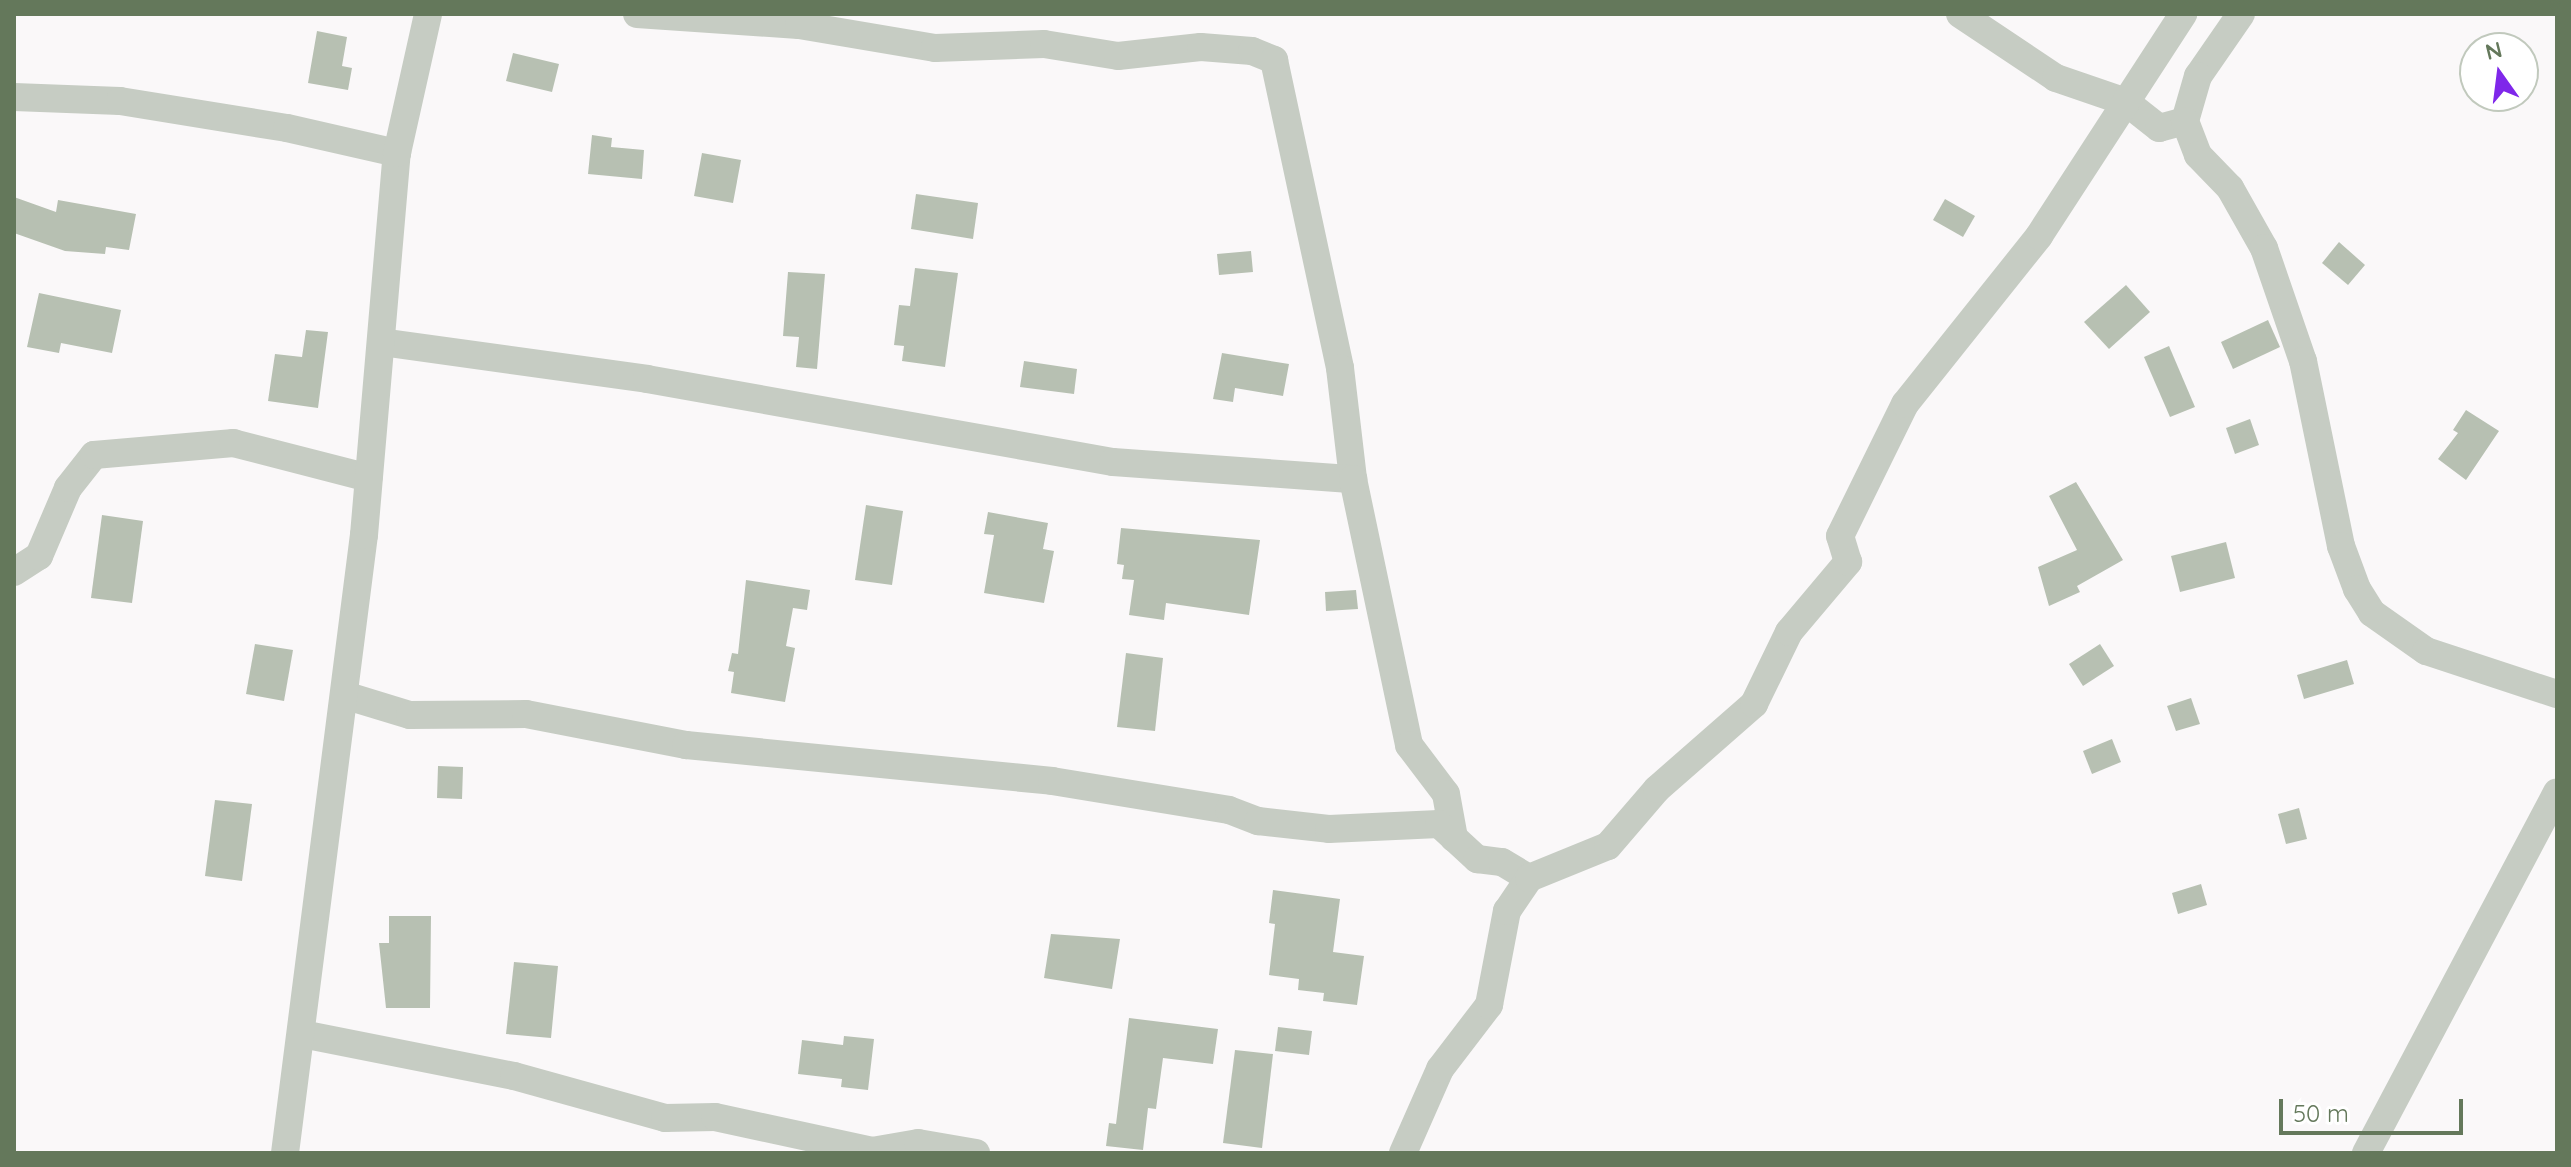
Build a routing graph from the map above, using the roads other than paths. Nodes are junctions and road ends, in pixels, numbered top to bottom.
1 (428, 14) edge
2 (637, 14) edge
3 (1960, 14) edge
4 (2183, 14) edge
5 (2241, 14) edge
6 (14, 97) edge
7 (2126, 102) junction
8 (2185, 121) junction
9 (397, 153) junction
10 (381, 342) junction
11 (369, 478) junction
12 (1353, 479) junction
13 (14, 572) edge
14 (2557, 694) edge
15 (344, 695) junction
16 (2557, 792) edge
17 (1454, 838) junction
18 (1529, 878) junction
19 (302, 1034) junction
20 (285, 1153) edge
21 (976, 1153) edge
22 (1403, 1153) edge
23 (2366, 1153) edge

1 - 9 street
2 - 12 street
3 - 7 street
4 - 7 street
5 - 8 street
6 - 9 street
7 - 8 street
7 - 18 street
8 - 14 street
9 - 10 street
10 - 11 street
10 - 12 street
11 - 13 street
11 - 15 street
12 - 17 street
15 - 17 street
15 - 19 street
16 - 23 street
17 - 18 street
18 - 22 street
19 - 20 street
19 - 21 street

